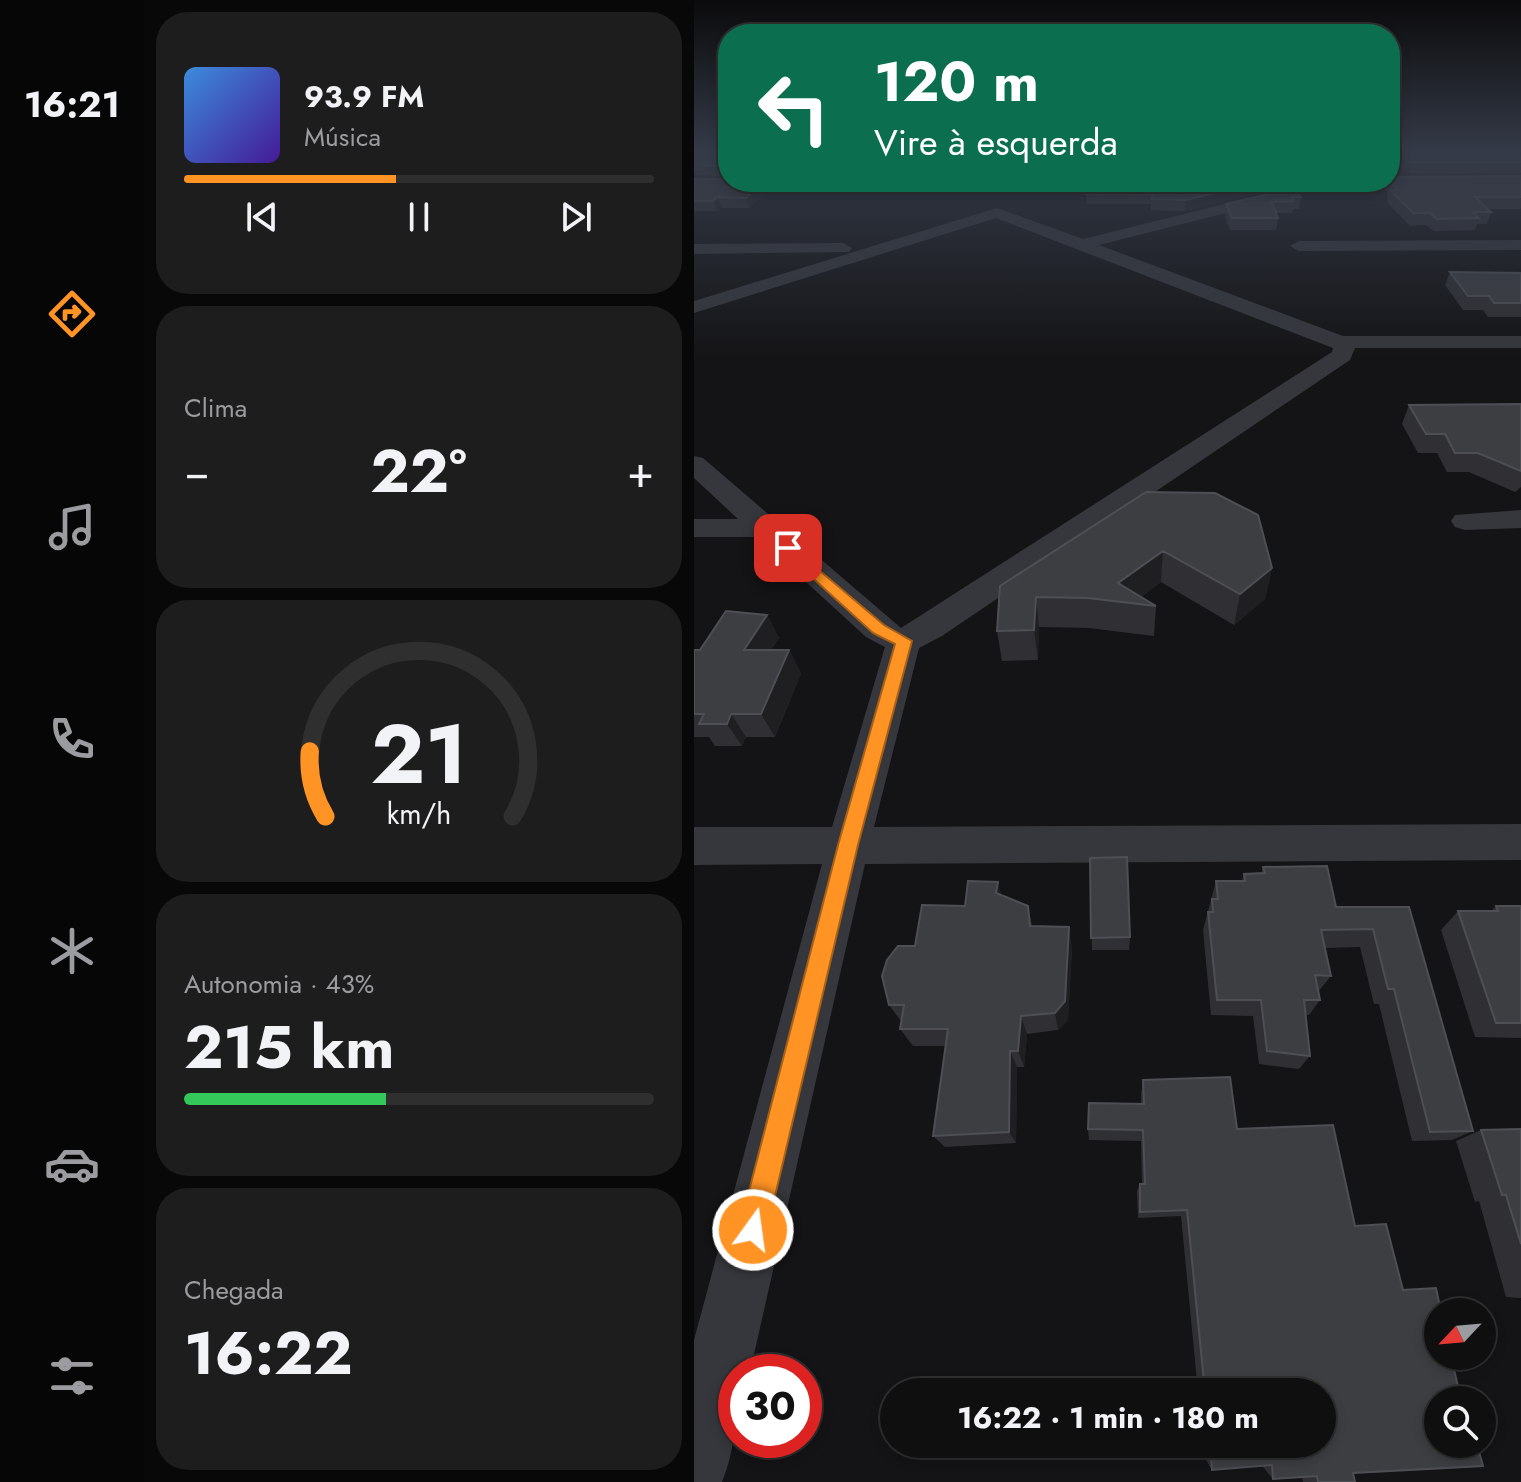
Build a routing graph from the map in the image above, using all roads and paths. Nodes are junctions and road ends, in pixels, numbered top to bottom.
1 (956, 220) edge
2 (1032, 220) edge
3 (1179, 220) edge
4 (1084, 244) junction
5 (1521, 245) edge
6 (1299, 246) dead end
7 (878, 248) junction
8 (694, 249) edge
9 (694, 307) edge
10 (1341, 342) junction
11 (1521, 342) edge
12 (694, 464) edge
13 (1521, 519) edge
14 (1465, 521) dead end
15 (694, 528) edge
16 (765, 528) junction
17 (904, 641) junction
18 (1521, 842) edge
19 (848, 845) junction
20 (694, 846) edge
21 (694, 1467) edge

1 - 7 street
2 - 4 street
3 - 4 street
4 - 10 street
5 - 6 street
7 - 8 street
7 - 9 street
10 - 11 street
10 - 17 street
12 - 16 street
13 - 14 street
15 - 16 street
16 - 17 street
17 - 19 street
18 - 19 street
19 - 20 street
19 - 21 street

